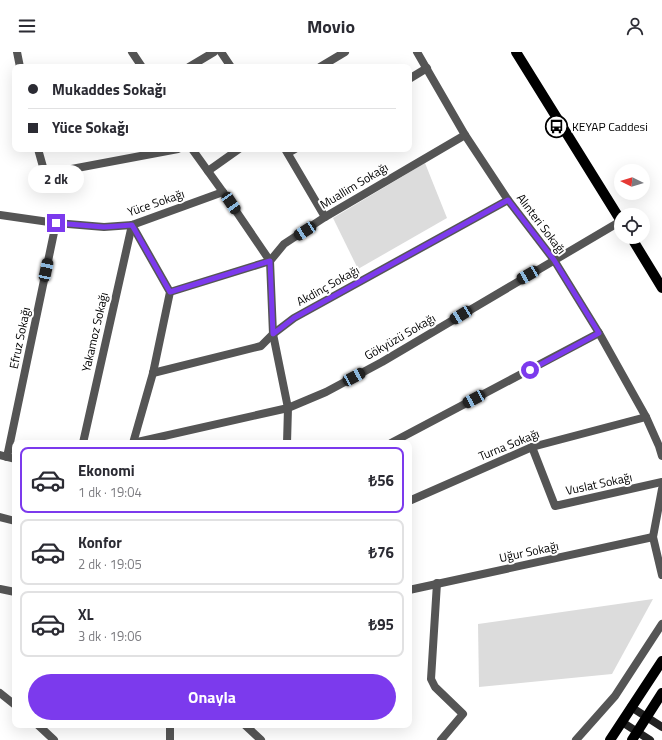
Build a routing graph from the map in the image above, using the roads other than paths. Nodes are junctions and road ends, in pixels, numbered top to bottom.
1 (17, 52) edge
2 (132, 52) edge
3 (214, 52) edge
4 (221, 52) edge
5 (346, 52) edge
6 (417, 52) edge
7 (516, 52) edge
8 (19, 64) edge
9 (140, 64) edge
10 (194, 64) edge
11 (229, 64) edge
12 (325, 64) edge
13 (427, 68) junction
14 (412, 77) edge
15 (465, 135) junction
16 (39, 152) edge
17 (162, 152) edge
18 (194, 152) edge
19 (235, 152) edge
20 (291, 152) edge
21 (208, 171) junction
22 (223, 192) junction
23 (508, 200) junction
24 (614, 210) edge
25 (0, 215) edge
26 (326, 218) junction
27 (56, 223) junction
28 (132, 225) junction
29 (614, 225) edge
30 (635, 244) edge
31 (554, 260) junction
32 (270, 261) junction
33 (662, 288) edge
34 (170, 292) junction
35 (599, 333) junction
36 (273, 334) junction
37 (153, 373) junction
38 (288, 408) junction
39 (646, 417) junction
40 (84, 440) edge
41 (134, 440) edge
42 (146, 440) edge
43 (287, 440) edge
44 (397, 440) edge
45 (532, 447) junction
46 (662, 456) edge
47 (7, 457) edge
48 (662, 482) edge
49 (662, 489) edge
50 (412, 500) edge
51 (0, 517) edge
52 (12, 520) edge
53 (653, 537) junction
54 (662, 575) edge
55 (438, 583) junction
56 (0, 588) edge
57 (412, 589) edge
58 (12, 591) edge
59 (662, 624) edge
60 (662, 661) edge
61 (0, 693) edge
62 (662, 693) edge
63 (12, 702) edge
64 (631, 707) junction
65 (647, 718) junction
66 (622, 722) junction
67 (662, 727) edge
68 (41, 728) edge
69 (170, 728) edge
70 (249, 728) edge
71 (634, 736) edge
72 (54, 740) edge
73 (170, 740) edge
74 (261, 740) edge
75 (441, 740) edge
76 (576, 740) edge
77 (610, 740) edge
78 (650, 740) edge

1 - 8 street
2 - 9 street
3 - 10 street
4 - 11 street
5 - 12 street
6 - 13 street, Alınteri Sokağı
7 - 24 main road
13 - 14 street
13 - 15 street, Alınteri Sokağı
15 - 23 street, Alınteri Sokağı
15 - 26 street, Muallim Sokağı
16 - 17 street
18 - 21 street
19 - 21 street
20 - 26 street
21 - 22 street
22 - 28 street, Yüce Sokağı
22 - 32 street
23 - 31 street, Alınteri Sokağı
23 - 36 street, Akdinç Sokağı
25 - 27 street, Yüce Sokağı
26 - 32 street, Muallim Sokağı
27 - 28 street, Yüce Sokağı
27 - 47 street, Efruz Sokağı
28 - 34 street
28 - 40 street, Yakamoz Sokağı
29 - 31 street, Gökyüzü Sokağı
30 - 33 main road
31 - 35 street, Alınteri Sokağı
31 - 38 street, Gökyüzü Sokağı
32 - 34 street
32 - 36 street
34 - 37 street
35 - 39 street, Alınteri Sokağı
35 - 44 street
36 - 37 street, Akdinç Sokağı
36 - 38 street
37 - 41 street
38 - 42 street, Gökyüzü Sokağı
38 - 43 street
39 - 45 street, Turna Sokağı
39 - 46 street, Alınteri Sokağı
45 - 48 street, Vuslat Sokağı
45 - 50 street, Turna Sokağı
49 - 53 street
51 - 52 street
53 - 54 street
53 - 55 street, Uğur Sokağı
55 - 57 street, Uğur Sokağı
55 - 75 street
56 - 58 street
59 - 76 street
60 - 64 main road
61 - 63 street
62 - 65 main road
64 - 65 street
64 - 66 main road
65 - 67 street
65 - 71 main road
66 - 71 street
66 - 77 main road
68 - 72 street
69 - 73 street
70 - 74 street
71 - 78 street

